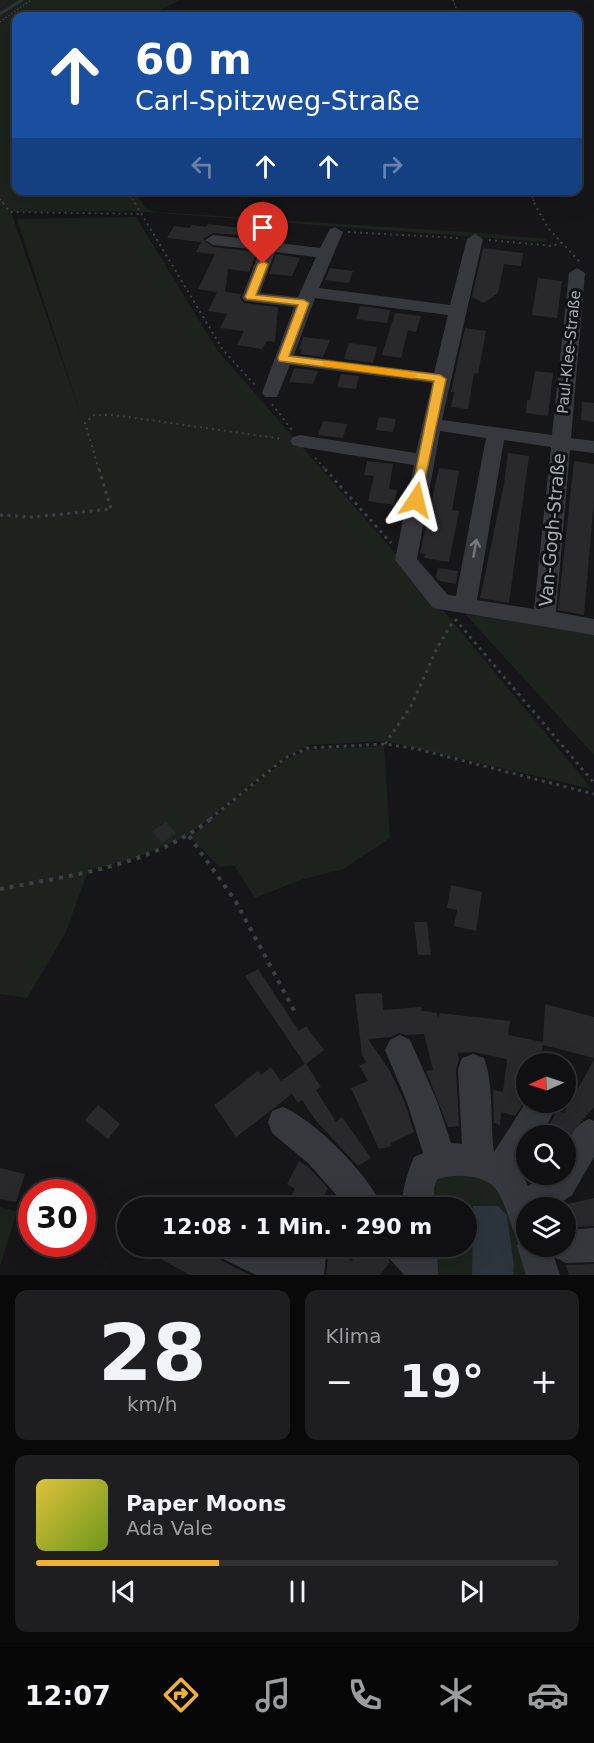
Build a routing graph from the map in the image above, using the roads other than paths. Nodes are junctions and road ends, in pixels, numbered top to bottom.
1 (335, 232) road end
2 (475, 239) road end
3 (213, 240) dead end
4 (269, 247) junction
5 (325, 253) junction
6 (580, 271) road end
7 (307, 297) junction
8 (456, 311) junction
9 (283, 358) junction
10 (440, 379) junction
11 (271, 393) dead end
12 (432, 419) junction
13 (496, 434) junction
14 (560, 437) junction
15 (594, 437) edge
16 (300, 441) road end
17 (594, 447) edge
18 (423, 460) junction
19 (453, 609) junction
20 (544, 618) junction
21 (594, 627) edge
22 (400, 1050) dead end
23 (474, 1069) dead end
24 (535, 1113) edge
25 (283, 1122) dead end
26 (589, 1135) dead end
27 (441, 1162) junction
28 (490, 1167) junction
29 (357, 1197) edge
30 (418, 1197) edge
31 (516, 1197) edge
32 (545, 1197) edge
33 (594, 1245) edge
34 (576, 1246) edge
35 (256, 1257) edge
36 (538, 1257) edge
37 (308, 1265) edge
38 (543, 1275) edge

1 - 5 street
2 - 8 street
3 - 4 street
4 - 5 street
4 - 7 street
5 - 7 street
6 - 14 street, Paul-Klee-Straße
7 - 8 street
7 - 9 street
8 - 10 street
9 - 10 street
9 - 11 street
10 - 12 street
12 - 13 street
12 - 14 street
12 - 18 street
13 - 14 street
19 -> 13 street
14 - 15 street
14 - 17 street
14 - 20 street, Van-Gogh-Straße
16 - 18 street
18 - 19 street
19 - 20 street
20 - 21 street
22 - 27 street
23 - 28 street
24 - 28 street
25 - 29 street
26 - 32 street
27 - 28 street
27 - 30 street
28 - 31 street
33 - 34 street
35 - 37 street
36 - 38 street

